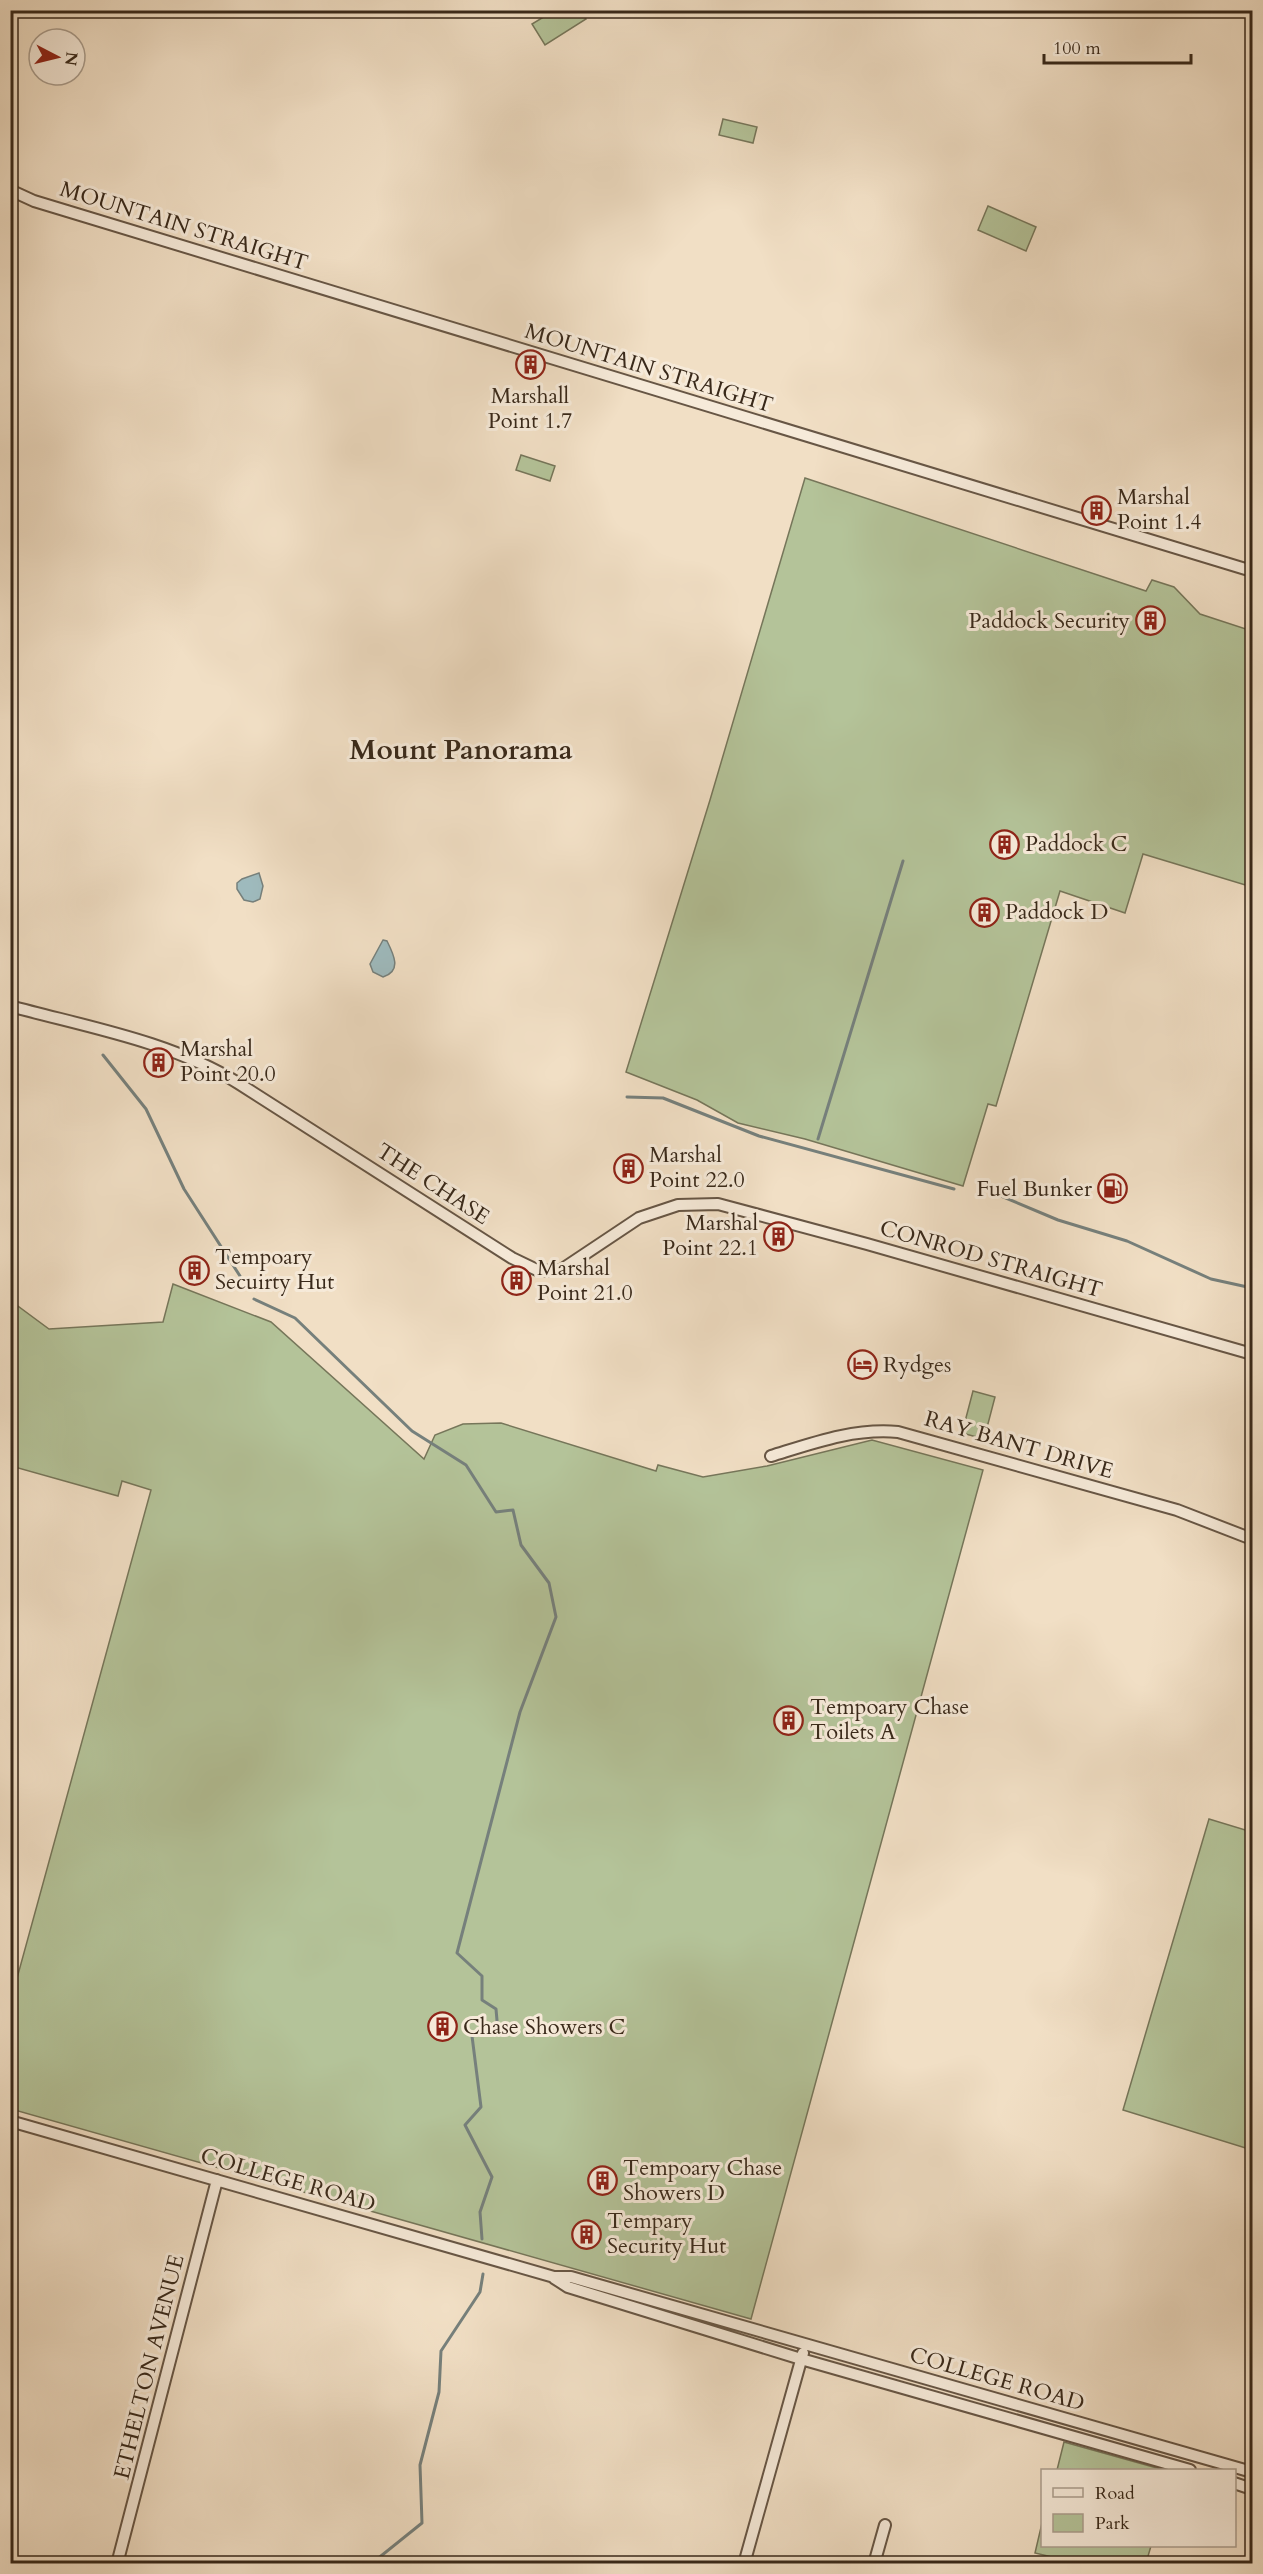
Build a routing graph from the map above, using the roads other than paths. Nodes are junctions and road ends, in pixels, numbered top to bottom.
1 (10, 190) edge
2 (1252, 571) edge
3 (10, 1006) edge
4 (718, 1204) joint
5 (1252, 1354) edge
6 (771, 1456) dead end
7 (1252, 1539) edge
8 (10, 2121) edge
9 (218, 2180) junction
10 (554, 2277) junction
11 (732, 2322) junction
12 (728, 2336) junction
13 (805, 2344) junction
14 (801, 2359) junction
15 (1186, 2469) edge
16 (1252, 2472) edge
17 (1236, 2484) edge
18 (1252, 2488) edge
19 (885, 2525) dead end
20 (117, 2564) edge
21 (744, 2564) edge
22 (874, 2564) edge

1 - 2 street, MOUNTAIN STRAIGHT
3 - 4 street, THE CHASE
4 - 5 street, CONROD STRAIGHT
6 - 7 street, RAY BANT DRIVE
8 - 9 street, COLLEGE ROAD
9 - 10 street, COLLEGE ROAD
9 - 20 street, ETHELTON AVENUE
10 - 11 street, COLLEGE ROAD
10 - 12 street, COLLEGE ROAD
11 - 12 street
11 - 13 street, COLLEGE ROAD
12 - 14 street, COLLEGE ROAD
13 - 14 street
13 - 16 street, COLLEGE ROAD
14 - 15 street, COLLEGE ROAD
14 - 21 street
17 - 18 street
19 - 22 street

